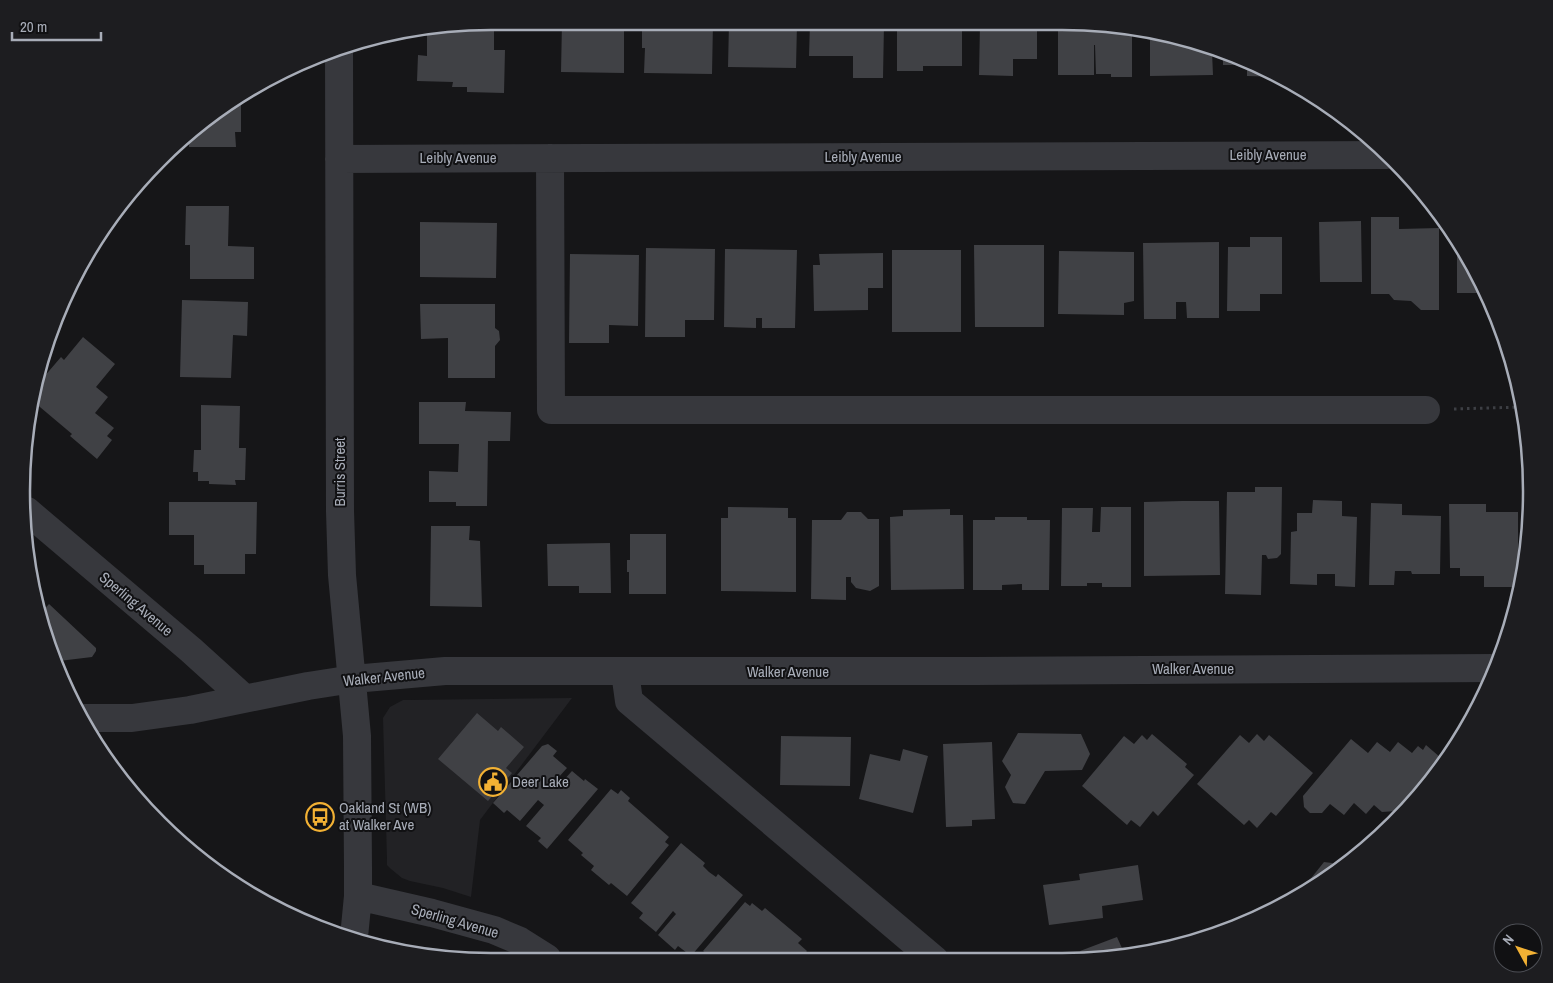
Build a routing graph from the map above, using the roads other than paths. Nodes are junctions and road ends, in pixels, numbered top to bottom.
1 (339, 56) edge
2 (1377, 155) edge
3 (550, 158) junction
4 (339, 159) junction
5 (1426, 410) road end
6 (31, 514) edge
7 (1488, 668) edge
8 (626, 672) junction
9 (353, 679) junction
10 (244, 698) junction
11 (90, 718) edge
12 (358, 896) junction
13 (354, 932) edge
14 (539, 953) edge
15 (927, 953) edge

1 - 4 street, Burris Street
2 - 3 street, Leibly Avenue
3 - 4 street, Leibly Avenue
3 - 5 street
4 - 9 street, Burris Street
6 - 10 street, Sperling Avenue
7 - 8 street, Walker Avenue
8 - 9 street, Walker Avenue
8 - 15 street
9 - 10 street, Walker Avenue
9 - 12 street, Burris Street
10 - 11 street, Walker Avenue
12 - 13 street, Burris Street
12 - 14 street, Sperling Avenue

